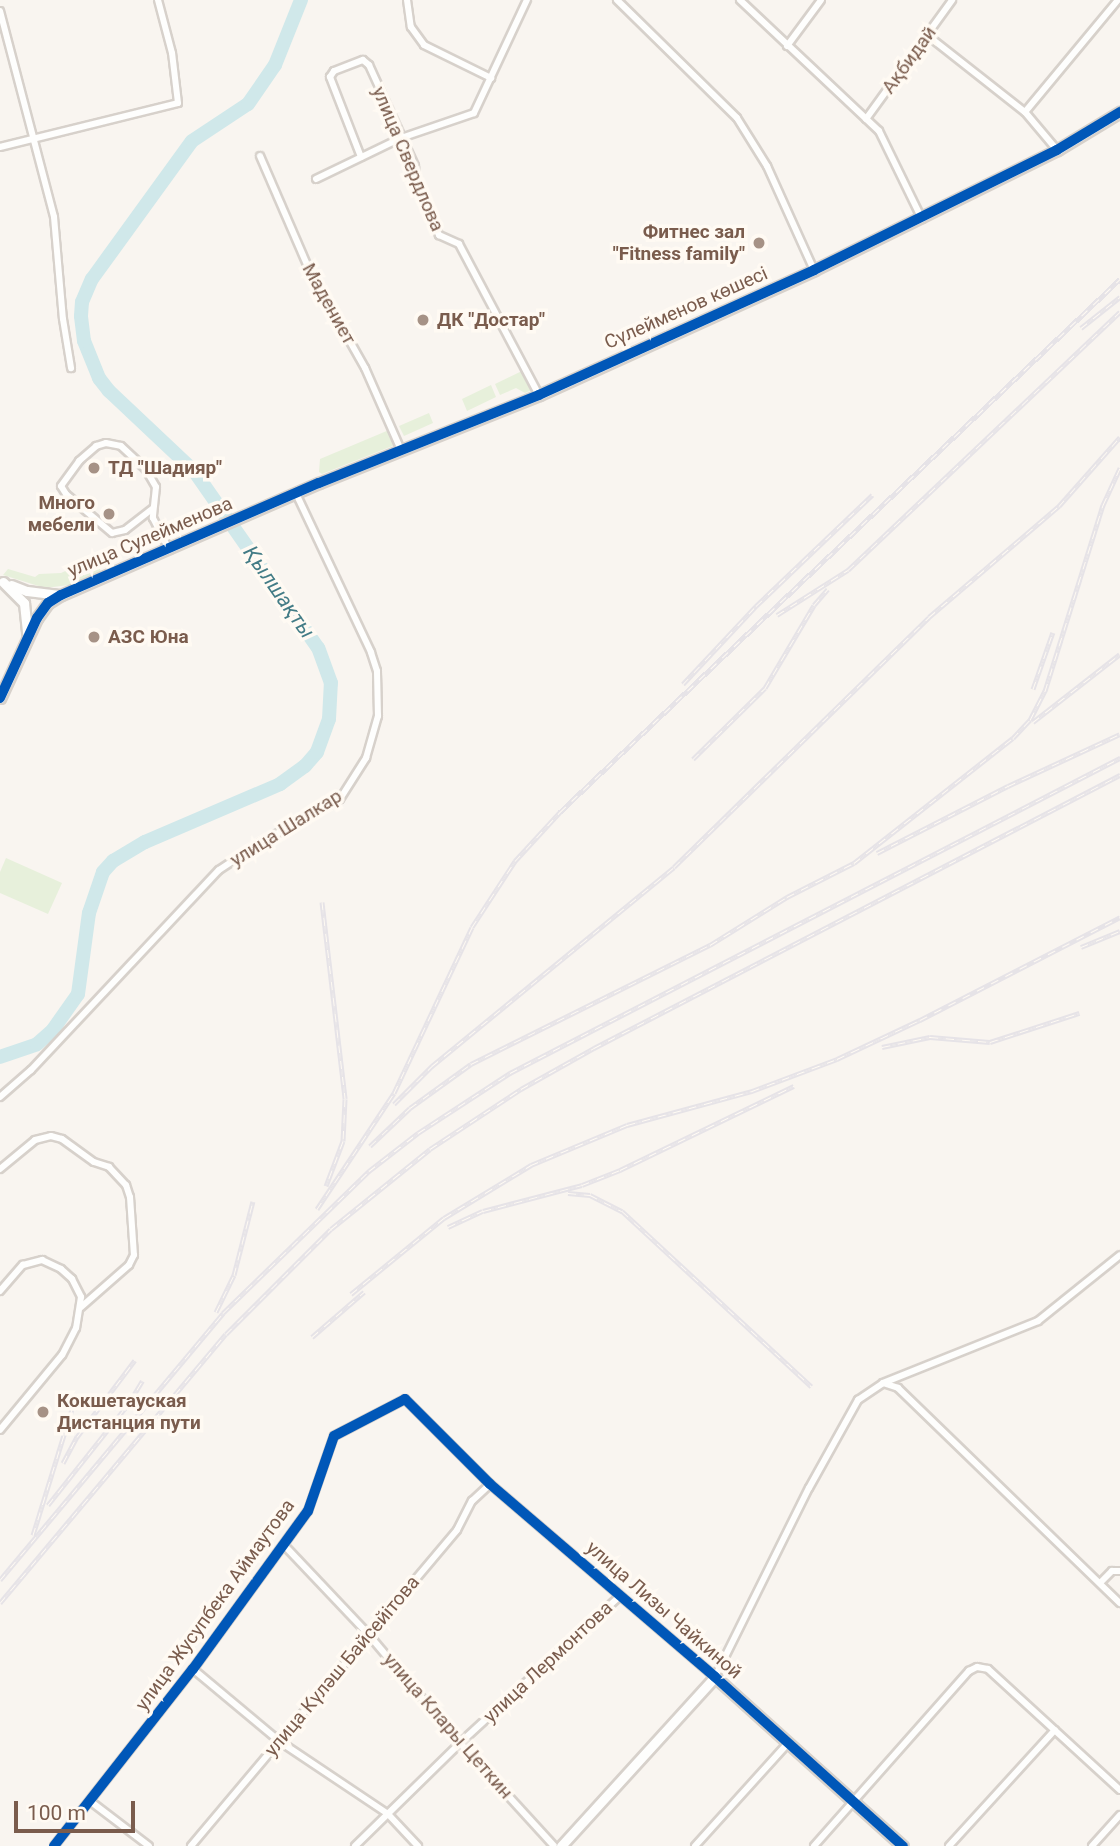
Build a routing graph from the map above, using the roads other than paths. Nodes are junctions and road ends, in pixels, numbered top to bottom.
1 (158, 0) edge
2 (407, 0) edge
3 (527, 0) edge
4 (617, 0) edge
5 (740, 0) edge
6 (821, 0) edge
7 (952, 0) edge
8 (1118, 0) edge
9 (0, 11) edge
10 (927, 35) junction
11 (787, 46) junction
12 (491, 78) junction
13 (1025, 112) junction
14 (1120, 112) edge
15 (866, 119) junction
16 (401, 138) junction
17 (33, 139) junction
18 (0, 147) edge
19 (1057, 150) junction
20 (260, 156) dead end
21 (361, 157) junction
22 (316, 179) dead end
23 (922, 219) junction
24 (814, 270) junction
25 (71, 368) dead end
26 (539, 394) junction
27 (401, 450) junction
28 (296, 493) junction
29 (152, 509) junction
30 (254, 512) joint
31 (169, 550) junction
32 (1, 581) edge
33 (61, 595) junction
34 (27, 645) junction
35 (0, 698) edge
36 (0, 1097) edge
37 (0, 1168) edge
38 (1120, 1255) edge
39 (0, 1291) edge
40 (81, 1307) junction
41 (883, 1383) junction
42 (405, 1399) joint
43 (0, 1430) edge
44 (490, 1483) junction
45 (284, 1545) junction
46 (1120, 1571) edge
47 (1100, 1583) junction
48 (620, 1596) junction
49 (1120, 1603) edge
50 (369, 1635) junction
51 (193, 1669) junction
52 (715, 1677) junction
53 (1055, 1730) junction
54 (279, 1741) junction
55 (460, 1743) junction
56 (788, 1743) junction
57 (1120, 1790) edge
58 (90, 1801) junction
59 (853, 1802) junction
60 (388, 1814) junction
61 (1120, 1815) edge
62 (54, 1846) edge
63 (149, 1846) edge
64 (191, 1846) edge
65 (355, 1846) edge
66 (418, 1846) edge
67 (554, 1846) edge
68 (561, 1846) edge
69 (695, 1846) edge
70 (814, 1846) edge
71 (903, 1846) edge
72 (949, 1846) edge
73 (1092, 1846) edge

1 - 17 street
2 - 12 street
3 - 12 street
4 - 24 street
5 - 11 street
6 - 11 street
7 - 10 street, Ақбидай
8 - 13 street
9 - 17 street
10 - 13 street
10 - 15 street, Ақбидай
11 - 15 street
12 - 16 street
13 - 19 street
14 - 19 street, Сүлейменов көшесі
15 - 23 street
16 - 21 street
16 - 21 street, улица Свердлова
16 - 26 street, улица Свердлова
17 - 18 street
17 - 25 street
19 - 23 street, Сүлейменов көшесі
20 - 27 street, Мадениет
21 - 22 street
23 - 24 street, Сүлейменов көшесі
24 - 26 street, Сүлейменов көшесі
26 - 27 street, Сүлейменов көшесі
27 - 28 street, Сүлейменов көшесі
28 - 30 street, Сүлейменов көшесі
28 - 36 street, улица Шалкар
29 - 29 street
29 - 31 street
30 - 31 street, улица Сулейменова
31 - 33 street, улица Сулейменова
32 - 33 street
32 - 34 street
33 - 34 street
34 - 35 street
37 - 40 street
38 - 41 street
39 - 40 street
40 - 43 street
41 - 47 street
41 - 52 street
42 - 44 street, улица Лизы Чайкиной
42 - 45 street, улица Жусупбека Аймаутова
44 - 48 street, улица Лизы Чайкиной
44 - 50 street, улица Күләш Байсейітова
45 - 50 street, улица Клары Цеткин
45 - 51 street, улица Жусупбека Аймаутова
46 - 47 street
47 - 49 street
48 - 52 street, улица Лизы Чайкиной
48 - 55 street, улица Лермонтова
50 - 54 street, улица Күләш Байсейітова
50 - 55 street, улица Клары Цеткин
51 - 54 street
51 - 58 street, улица Жусупбека Аймаутова
52 - 56 street, улица Лизы Чайкиной
52 - 68 street
53 - 57 street
53 - 59 street
53 - 72 street
54 - 60 street
54 - 64 street, улица Күләш Байсейітова
55 - 60 street, улица Лермонтова
55 - 67 street, улица Клары Цеткин
56 - 59 street, улица Лизы Чайкиной
56 - 69 street
58 - 62 street, улица Жусупбека Аймаутова
58 - 63 street
59 - 70 street
59 - 71 street, улица Лизы Чайкиной
60 - 65 street, улица Лермонтова
60 - 66 street
61 - 73 street

